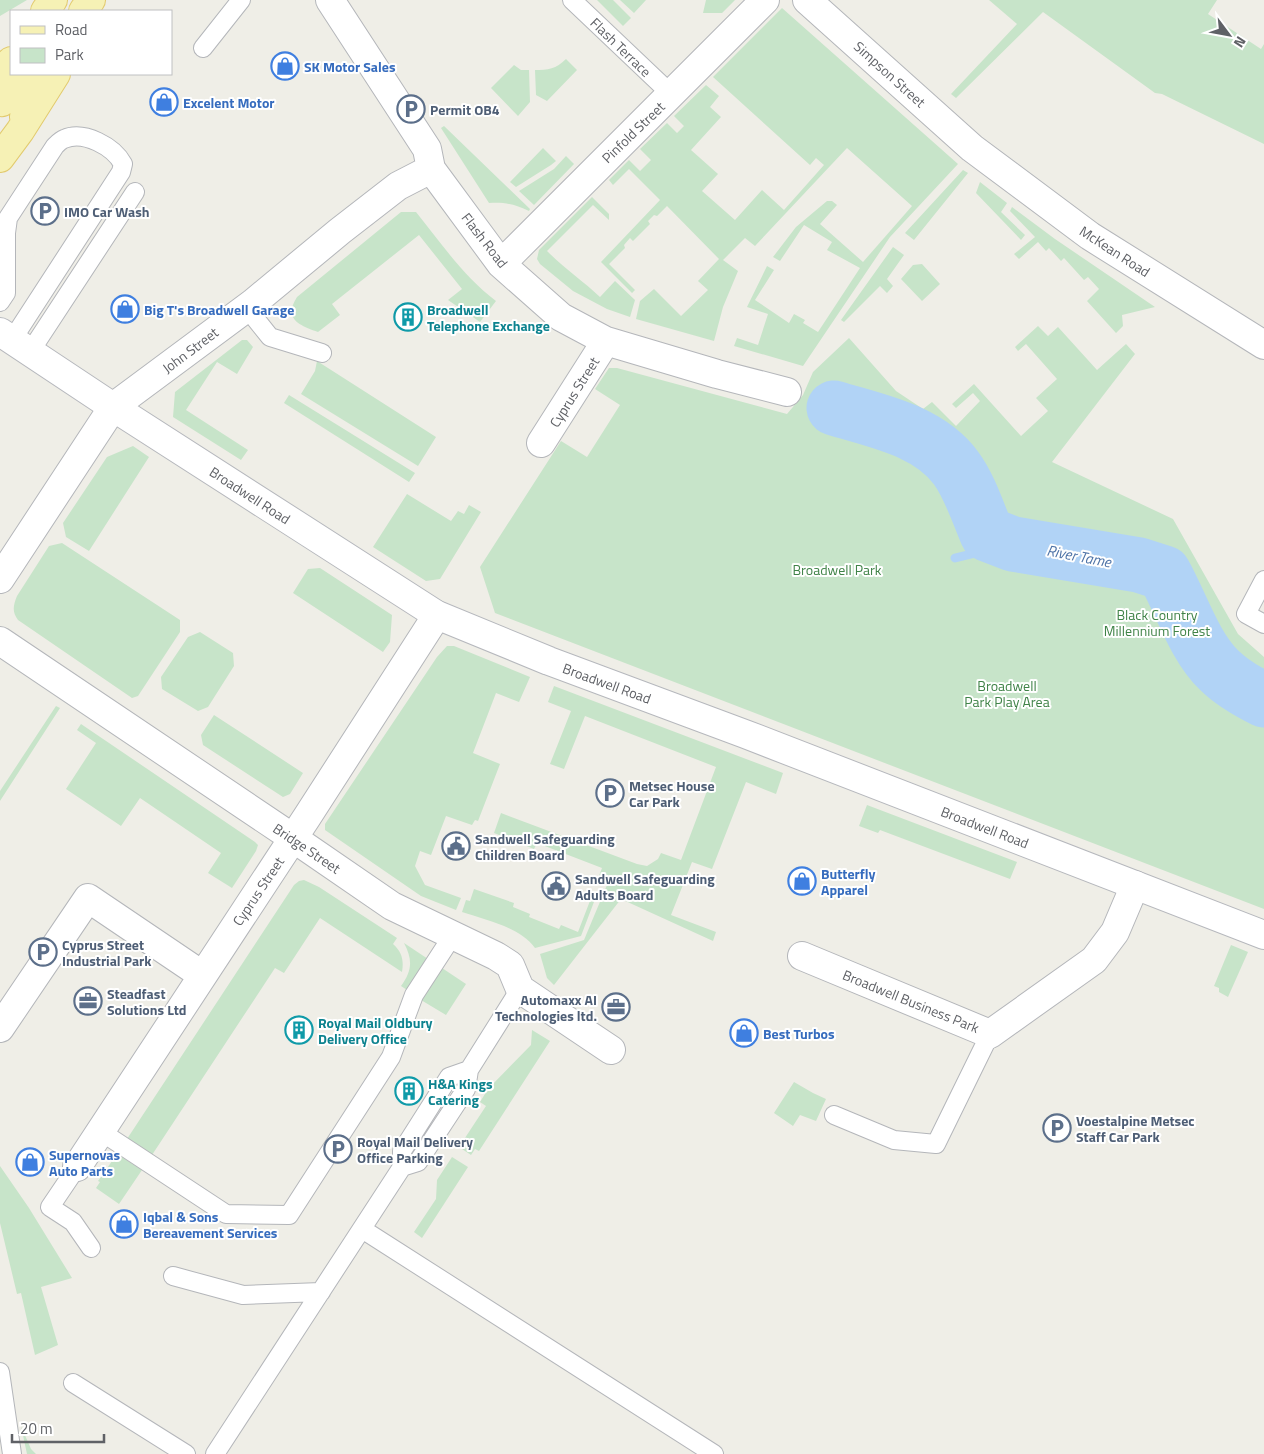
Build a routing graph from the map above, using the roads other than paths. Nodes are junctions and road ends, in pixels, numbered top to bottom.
1 (241, 0) edge
2 (330, 0) edge
3 (572, 0) edge
4 (765, 0) edge
5 (807, 0) edge
6 (203, 48) dead end
7 (19, 75) edge
8 (25, 75) edge
9 (55, 75) edge
10 (671, 94) junction
11 (0, 101) edge
12 (20, 131) junction
13 (972, 148) joint
14 (0, 158) edge
15 (431, 169) junction
16 (135, 192) dead end
17 (501, 264) junction
18 (0, 302) edge
19 (246, 307) junction
20 (14, 341) edge
21 (606, 341) junction
22 (1264, 345) edge
23 (322, 353) dead end
24 (787, 392) dead end
25 (114, 407) junction
26 (541, 443) dead end
27 (0, 579) edge
28 (1264, 580) edge
29 (437, 615) junction
30 (1264, 624) edge
31 (0, 641) edge
32 (293, 838) junction
33 (1135, 885) junction
34 (453, 935) junction
35 (1264, 935) edge
36 (802, 956) dead end
37 (202, 975) junction
38 (520, 989) junction
39 (0, 1028) edge
40 (990, 1034) junction
41 (611, 1050) dead end
42 (834, 1115) dead end
43 (100, 1131) junction
44 (77, 1167) joint
45 (362, 1229) junction
46 (91, 1248) dead end
47 (173, 1276) dead end
48 (320, 1292) junction
49 (0, 1372) edge
50 (73, 1383) dead end
51 (12, 1454) edge
52 (186, 1454) edge
53 (215, 1454) edge
54 (714, 1454) edge

1 - 6 lane
2 - 15 street, Flash Road
3 - 10 lane, Flash Terrace
4 - 10 street, Pinfold Street
5 - 13 street, Simpson Street
7 - 11 main road
8 - 12 main road
9 - 12 main road
10 - 17 street, Pinfold Street
12 - 14 main road
13 - 22 street, McKean Road
15 - 17 street, Flash Road
15 - 19 street, John Street
16 - 20 lane
17 - 21 street, Flash Road
18 - 20 lane
19 - 23 lane
19 - 25 street, John Street
20 - 25 street, Broadwell Road
21 - 24 street, Flash Road
21 - 26 street, Cyprus Street
25 - 27 street, John Street
25 - 29 street, Broadwell Road
28 - 30 lane
29 - 32 street, Cyprus Street
29 - 33 street, Broadwell Road
31 - 32 street, Bridge Street
32 - 34 street, Bridge Street
32 - 37 street, Cyprus Street
33 - 35 street, Broadwell Road
33 - 40 street, Broadwell Business Park
34 - 38 street, Bridge Street
34 - 43 lane
36 - 40 street, Broadwell Business Park
37 - 39 street
37 - 43 street, Cyprus Street
38 - 41 street
38 - 45 lane
40 - 42 lane
43 - 44 street, Cyprus Street
44 - 46 lane
45 - 48 lane
45 - 54 lane
47 - 48 lane
48 - 53 lane
49 - 51 lane
50 - 52 lane

